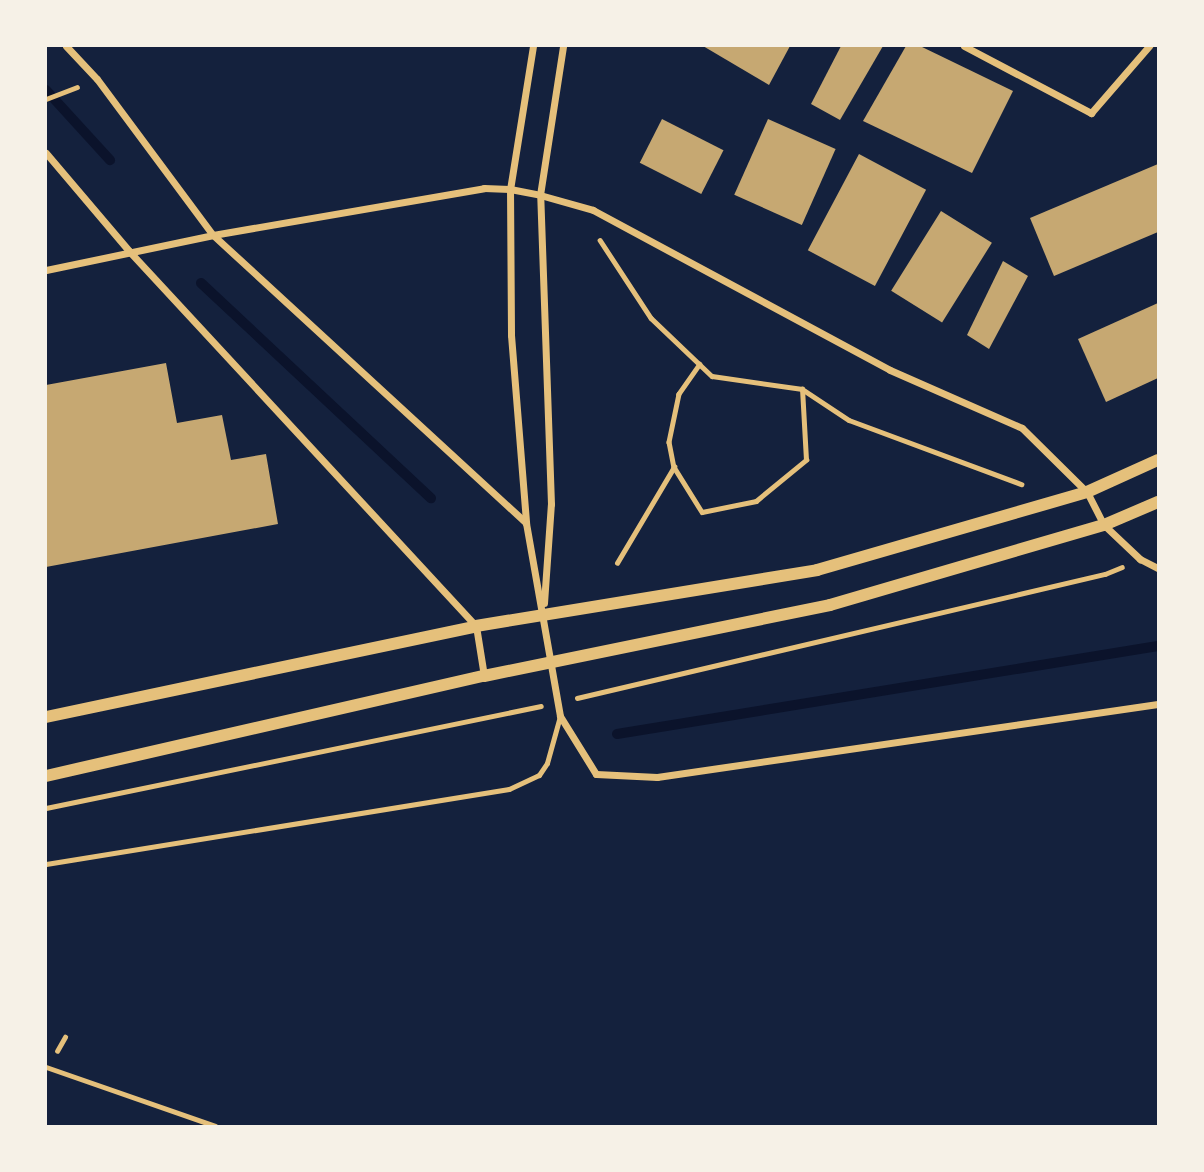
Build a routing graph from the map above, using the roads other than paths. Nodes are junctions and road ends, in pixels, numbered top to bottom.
1 (66, 46) edge
2 (533, 46) edge
3 (563, 46) edge
4 (964, 46) edge
5 (1149, 46) edge
6 (46, 153) edge
7 (510, 189) junction
8 (540, 195) junction
9 (213, 235) junction
10 (129, 251) junction
11 (46, 270) edge
12 (1158, 460) edge
13 (1087, 492) junction
14 (1158, 502) edge
15 (526, 523) junction
16 (1104, 525) junction
17 (1158, 568) edge
18 (543, 614) junction
19 (476, 626) junction
20 (549, 663) junction
21 (484, 676) junction
22 (1158, 704) edge
23 (560, 716) junction
24 (46, 717) edge
25 (46, 776) edge
26 (49, 863) edge
27 (46, 1067) edge
28 (215, 1126) edge

1 - 9 street
2 - 7 street
3 - 8 street
4 - 5 street
6 - 10 street
7 - 8 street
7 - 9 street
7 - 15 street
8 - 13 street
8 - 18 street
9 - 10 street
9 - 15 street
10 - 11 street
10 - 19 street
12 - 13 street
13 - 16 street
13 - 18 street
14 - 16 street
15 - 18 street
16 - 17 street
16 - 20 street
18 - 19 street
18 - 20 street
19 - 21 street
19 - 24 street
20 - 21 street
20 - 23 street
21 - 25 street
22 - 23 street
23 - 26 lane
27 - 28 lane

